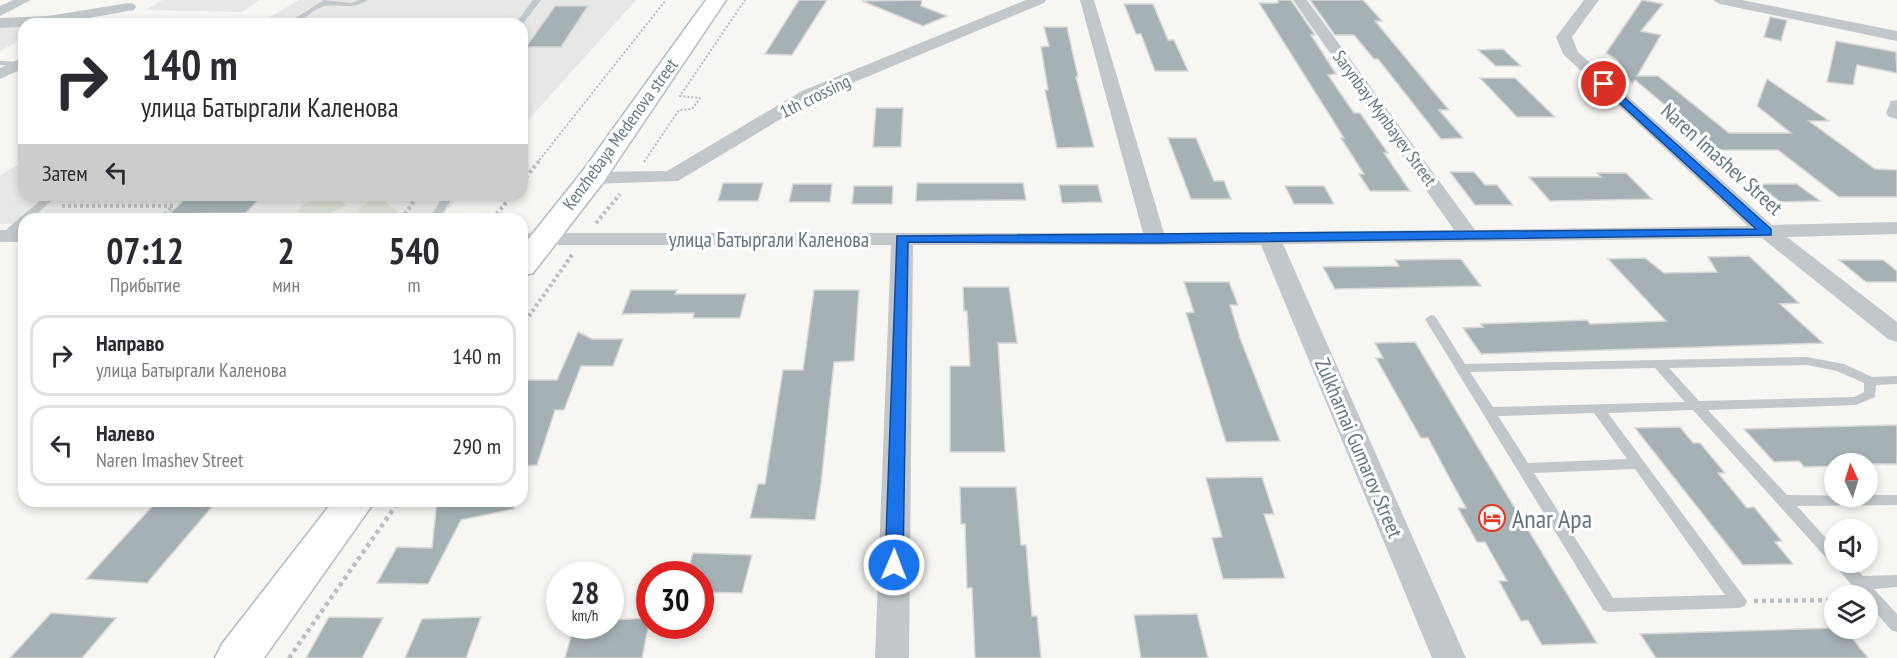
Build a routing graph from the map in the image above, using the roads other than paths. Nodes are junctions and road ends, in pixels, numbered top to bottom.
1 (24, 0) edge
2 (364, 0) edge
3 (537, 0) edge
4 (716, 0) edge
5 (1039, 0) edge
6 (1087, 0) edge
7 (1300, 0) edge
8 (1592, 0) edge
9 (1720, 0) edge
10 (325, 2) edge
11 (136, 4) edge
12 (0, 12) edge
13 (58, 18) edge
14 (108, 18) edge
15 (300, 18) edge
16 (524, 18) edge
17 (0, 23) edge
18 (18, 24) edge
19 (1897, 36) edge
20 (0, 63) edge
21 (18, 63) edge
22 (18, 65) edge
23 (0, 74) edge
24 (1897, 105) edge
25 (1897, 114) edge
26 (592, 178) junction
27 (46, 201) edge
28 (33, 213) edge
29 (1897, 228) edge
30 (1767, 232) junction
31 (1469, 236) junction
32 (902, 238) junction
33 (1269, 238) junction
34 (532, 239) edge
35 (1155, 239) junction
36 (1431, 319) dead end
37 (1897, 333) edge
38 (1658, 364) junction
39 (1462, 368) junction
40 (1897, 380) edge
41 (1870, 381) junction
42 (1698, 406) junction
43 (1598, 409) junction
44 (1488, 412) junction
45 (1638, 464) junction
46 (1523, 468) junction
47 (1897, 500) edge
48 (1784, 501) junction
49 (351, 507) edge
50 (1824, 545) edge
51 (1849, 573) edge
52 (1897, 581) edge
53 (1858, 583) junction
54 (1897, 625) edge
55 (238, 658) edge
56 (892, 658) edge
57 (1449, 658) edge

1 - 12 street
2 - 10 lane
3 - 16 lane
4 - 26 street, Kenzhebaya Medenova street
5 - 26 street, 1th crossing
6 - 35 street
7 - 31 street, Sarynbay Mynbayev Street
8 - 30 street, Naren Imashev Street
9 - 19 street
10 - 15 lane
11 - 13 street
11 - 14 street
17 - 18 street
20 - 21 lane
22 - 23 street
24 - 25 street
26 - 34 street, Kenzhebaya Medenova street
27 - 28 lane
29 - 30 street, улица Батыргали Каленова
30 - 31 street, улица Батыргали Каленова
30 - 37 street, Naren Imashev Street
31 - 33 street, улица Батыргали Каленова
32 - 34 street, улица Батыргали Каленова
32 - 35 street, улица Батыргали Каленова
32 - 56 street
33 - 35 street, улица Батыргали Каленова
33 - 57 street, Zulkharnai Gumarov Street
36 - 39 lane
38 - 39 lane
38 - 41 lane
38 - 42 lane
39 - 44 lane
40 - 41 lane
41 - 42 lane
42 - 43 lane
42 - 48 lane
43 - 44 lane
43 - 45 lane
44 - 46 lane
45 - 46 lane
45 - 46 lane
47 - 48 lane
48 - 50 lane
49 - 55 street
51 - 53 lane
52 - 53 lane
53 - 54 lane

